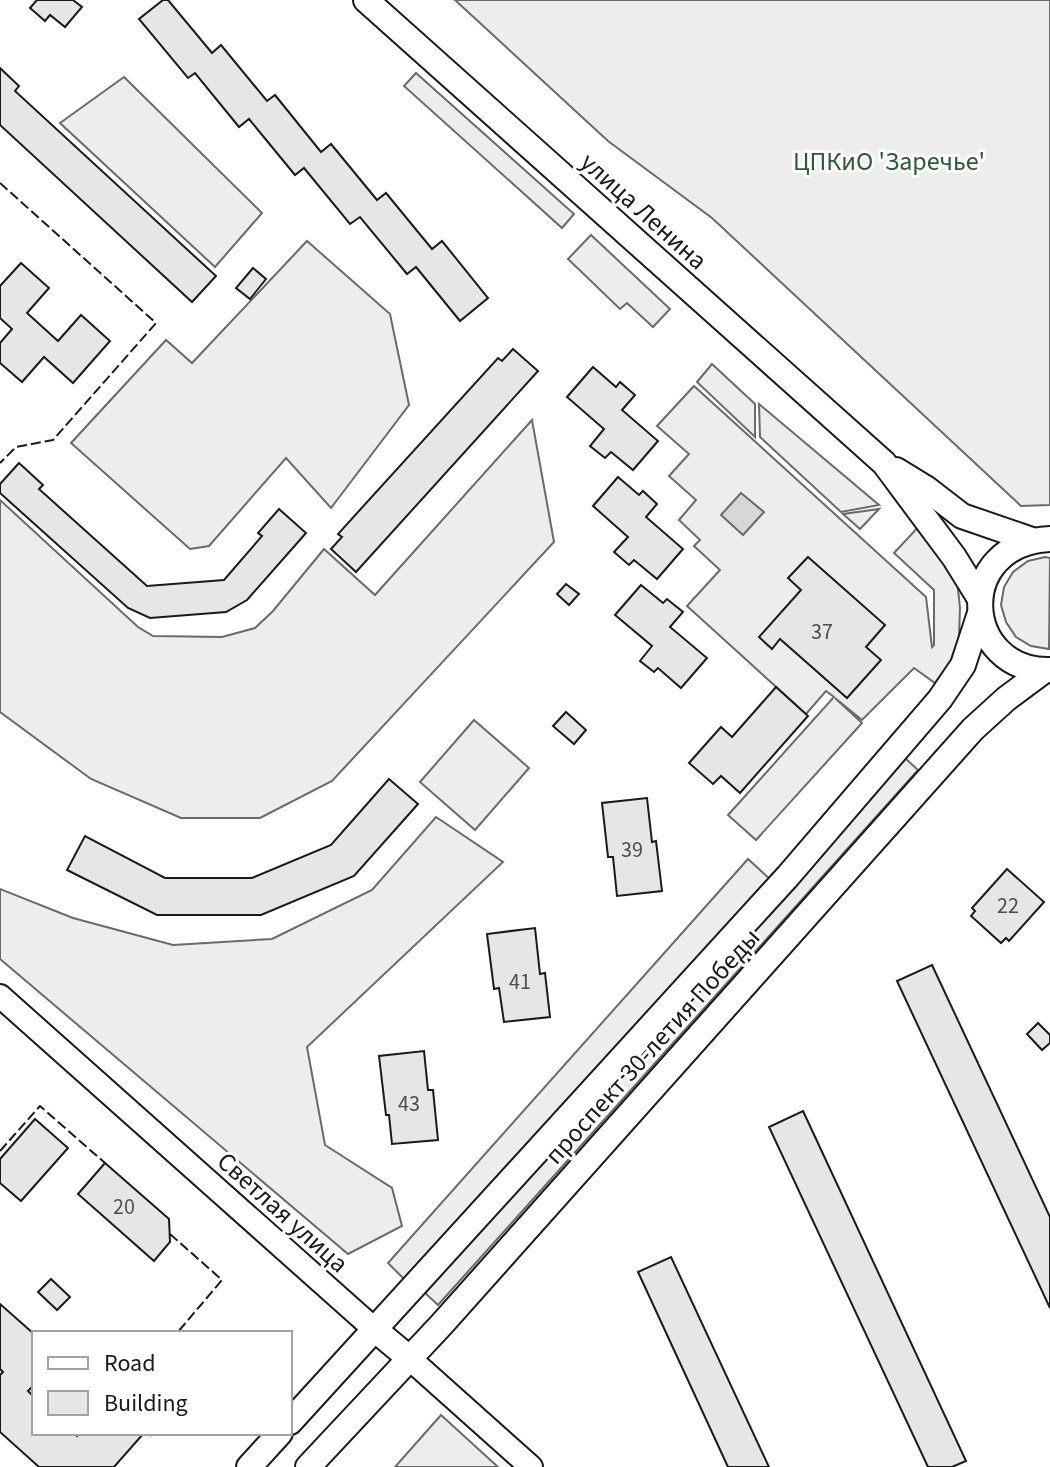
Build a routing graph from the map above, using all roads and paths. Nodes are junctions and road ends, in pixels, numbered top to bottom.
1 (366, 0) edge
2 (884, 463) junction
3 (1041, 539) edge
4 (980, 606) junction
5 (1048, 670) edge
6 (0, 996) edge
7 (373, 1328) junction
8 (409, 1358) junction
9 (292, 1420) edge
10 (278, 1435) edge
11 (249, 1467) edge
12 (308, 1467) edge
13 (531, 1467) edge

1 - 2 main road, улица Ленина
2 - 3 main road, улица Ленина
2 - 4 main road, улица Ленина
3 - 4 main road, проспект 30-летия Победы
4 - 5 main road, улица Ленина
4 - 7 main road, проспект 30-летия Победы
5 - 8 main road, проспект 30-летия Победы
6 - 7 street, Светлая улица
7 - 8 main road, Светлая улица
7 - 9 main road, проспект 30-летия Победы
8 - 12 main road, проспект 30-летия Победы
8 - 13 street, Светлая улица
10 - 11 main road

